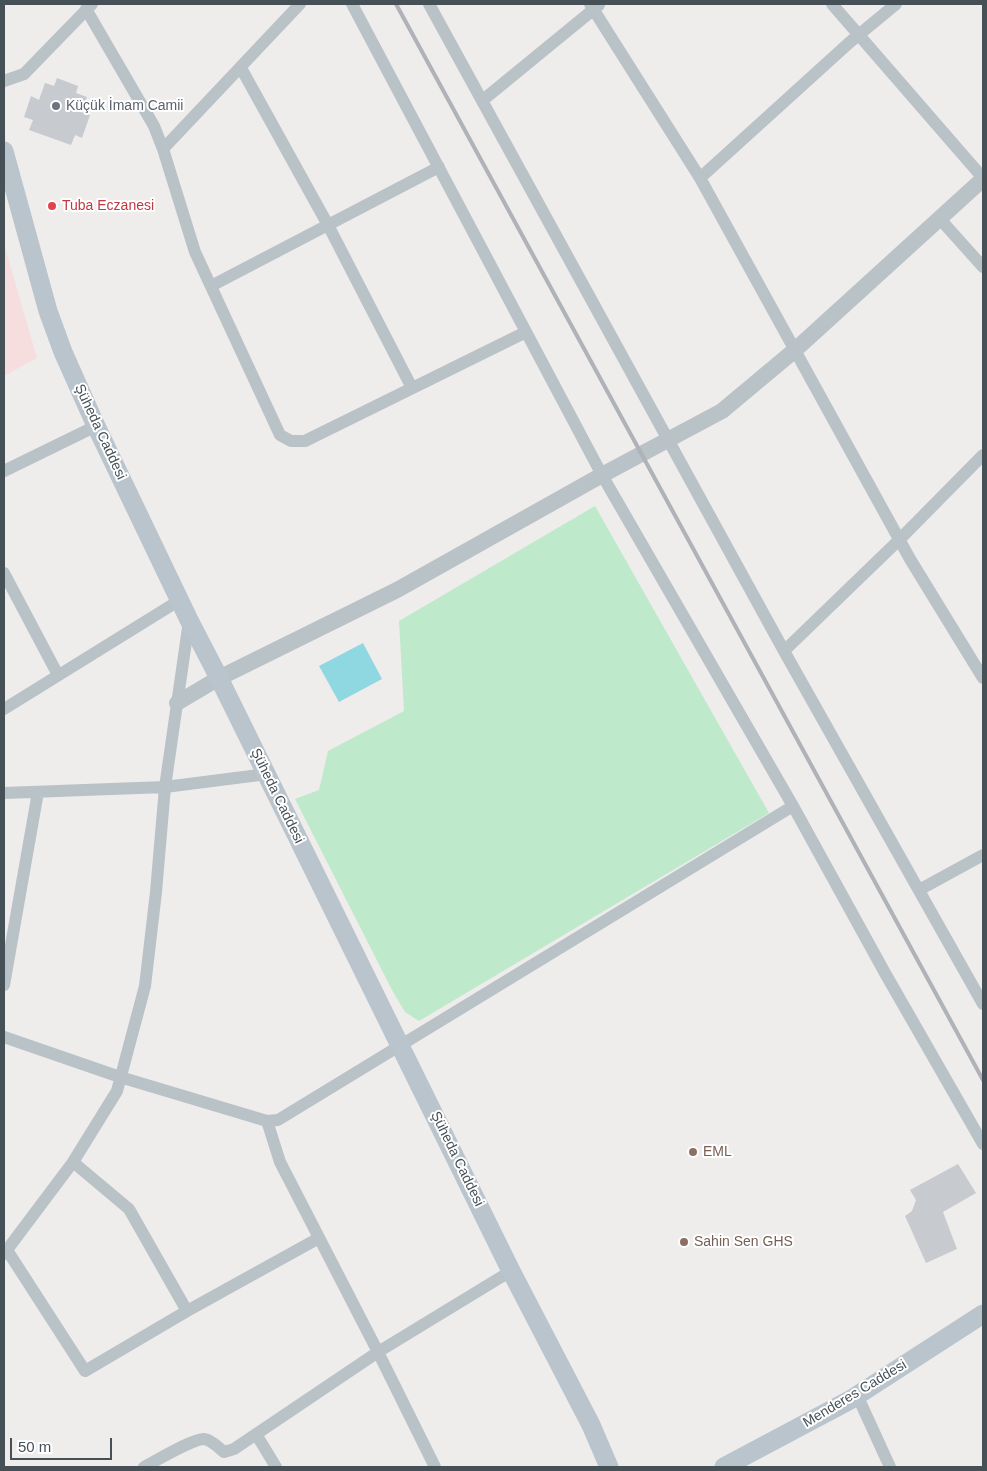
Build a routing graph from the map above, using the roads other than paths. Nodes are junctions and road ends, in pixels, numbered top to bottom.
1 (300, 4) edge
2 (352, 4) edge
3 (429, 4) edge
4 (832, 4) edge
5 (896, 4) edge
6 (89, 6) edge
7 (595, 6) edge
8 (859, 35) junction
9 (241, 68) junction
10 (4, 81) edge
11 (483, 100) junction
12 (163, 149) junction
13 (4, 151) edge
14 (439, 167) junction
15 (700, 178) junction
16 (983, 178) edge
17 (940, 219) junction
18 (328, 225) junction
19 (983, 266) edge
20 (211, 286) junction
21 (526, 332) junction
22 (795, 350) junction
23 (412, 388) junction
24 (96, 426) junction
25 (668, 440) junction
26 (983, 455) edge
27 (4, 471) edge
28 (602, 475) junction
29 (900, 539) junction
30 (4, 573) edge
31 (180, 600) junction
32 (189, 620) junction
33 (784, 651) junction
34 (58, 675) junction
35 (219, 678) junction
36 (983, 678) edge
37 (177, 703) junction
38 (4, 709) edge
39 (267, 774) junction
40 (165, 787) junction
41 (38, 792) junction
42 (4, 793) edge
43 (794, 806) junction
44 (983, 855) edge
45 (919, 890) junction
46 (4, 985) edge
47 (983, 1004) edge
48 (4, 1037) edge
49 (400, 1045) junction
50 (120, 1077) junction
51 (267, 1121) junction
52 (983, 1144) edge
53 (73, 1162) junction
54 (319, 1238) junction
55 (5, 1252) edge
56 (512, 1271) junction
57 (187, 1311) junction
58 (983, 1314) edge
59 (378, 1352) junction
60 (858, 1395) junction
61 (591, 1425) junction
62 (256, 1434) junction
63 (144, 1467) edge
64 (276, 1467) edge
65 (435, 1467) edge
66 (609, 1467) edge
67 (618, 1467) edge
68 (724, 1467) edge
69 (890, 1467) edge

1 - 9 street
2 - 14 street
3 - 11 street
4 - 8 street
5 - 8 street
6 - 10 street
6 - 12 street
7 - 11 street
7 - 15 street
8 - 15 street
8 - 16 street
9 - 12 street
9 - 18 street
11 - 25 street
12 - 20 street
13 - 24 main road, Şüheda Caddesi
14 - 18 street
14 - 21 street
15 - 22 street
16 - 17 street
17 - 19 street
17 - 22 street
18 - 20 street
18 - 23 street
20 - 23 street
21 - 23 street
21 - 28 street
22 - 25 street
22 - 29 street
24 - 27 street
24 - 31 main road, Şüheda Caddesi
25 - 28 street
25 - 33 street
26 - 29 street
28 - 35 street
28 - 43 street
29 - 33 street
29 - 36 street
30 - 34 street
31 - 32 main road, Şüheda Caddesi
31 - 34 street
32 - 35 main road, Şüheda Caddesi
32 - 37 street
33 - 45 street
34 - 38 street
35 - 37 street
35 - 39 main road, Şüheda Caddesi
37 - 40 street
39 - 40 street
39 - 49 main road, Şüheda Caddesi
40 - 41 street
40 - 50 street
41 - 42 street
41 - 46 street
43 - 49 street
43 - 52 street
44 - 45 street
45 - 47 street
48 - 50 street
49 - 51 street
49 - 56 main road, Şüheda Caddesi
50 - 51 street
50 - 53 street
51 - 54 street
53 - 55 street
53 - 57 street
54 - 57 street
54 - 59 street
55 - 57 street
56 - 59 street
56 - 61 main road, Şüheda Caddesi
58 - 60 main road, Menderes Caddesi
59 - 62 street
59 - 65 street
60 - 68 main road, Menderes Caddesi
60 - 69 street
61 - 66 main road
61 - 67 main road
62 - 63 street
62 - 64 street

